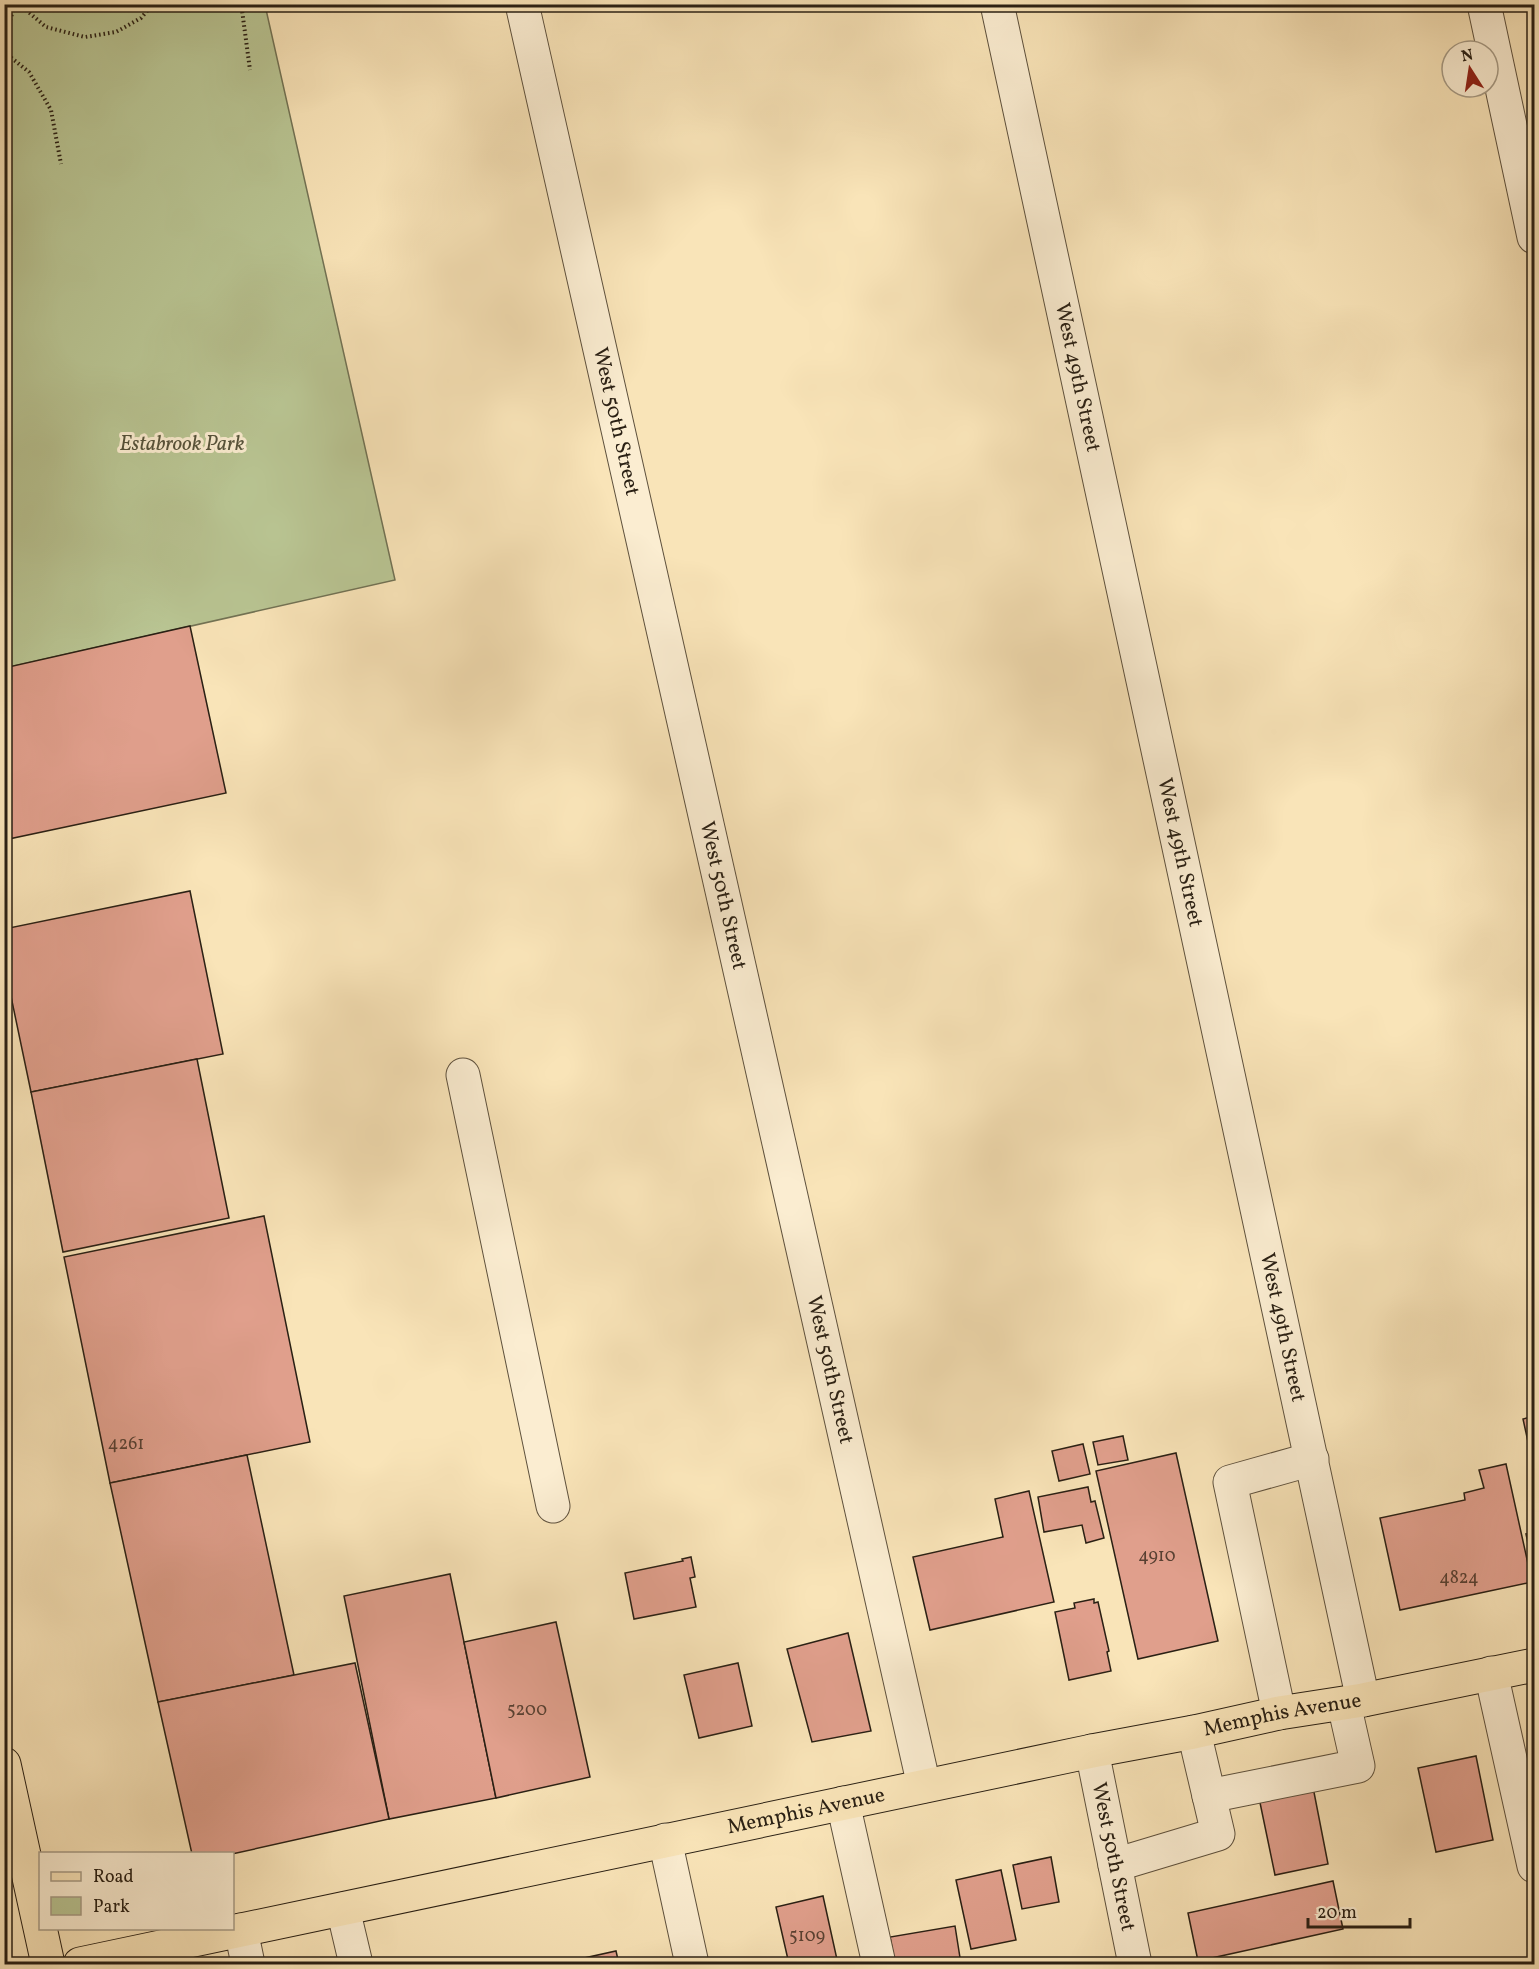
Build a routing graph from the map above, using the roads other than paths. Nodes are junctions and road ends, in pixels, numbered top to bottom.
1 (522, 4) edge
2 (997, 4) edge
3 (1484, 4) edge
4 (1534, 237) edge
5 (463, 1075) dead end
6 (1312, 1459) junction
7 (553, 1506) dead end
8 (1534, 1665) edge
9 (1491, 1673) junction
10 (1354, 1702) junction
11 (1278, 1713) junction
12 (1194, 1732) junction
13 (1092, 1751) junction
14 (4, 1764) edge
15 (924, 1786) junction
16 (1209, 1796) junction
17 (843, 1803) junction
18 (665, 1840) junction
19 (1115, 1865) junction
20 (1534, 1866) edge
21 (343, 1909) junction
22 (39, 1924) edge
23 (40, 1930) edge
24 (241, 1930) junction
25 (48, 1965) edge
26 (80, 1965) edge
27 (248, 1965) edge
28 (356, 1965) edge
29 (692, 1965) edge
30 (879, 1965) edge
31 (1135, 1965) edge

1 - 15 street, West 50th Street
2 - 6 street, West 49th Street
3 - 4 street
5 - 7 street
6 - 10 street, West 49th Street
6 - 11 street
8 - 9 main road, Memphis Avenue
9 - 10 main road, Memphis Avenue
9 - 20 street
10 - 11 main road, Memphis Avenue
10 - 16 street, West 49th Street
11 - 12 main road, Memphis Avenue
12 - 13 main road, Memphis Avenue
12 - 16 street
13 - 15 main road, Memphis Avenue
13 - 19 street, West 50th Street
14 - 22 main road
15 - 17 main road, Memphis Avenue
16 - 19 street
17 - 18 main road, Memphis Avenue
17 - 30 street
18 - 21 main road, Memphis Avenue
18 - 29 street
19 - 31 street, West 50th Street
21 - 24 main road, Memphis Avenue
21 - 28 street
23 - 25 main road
24 - 26 main road, Memphis Avenue
24 - 27 street

